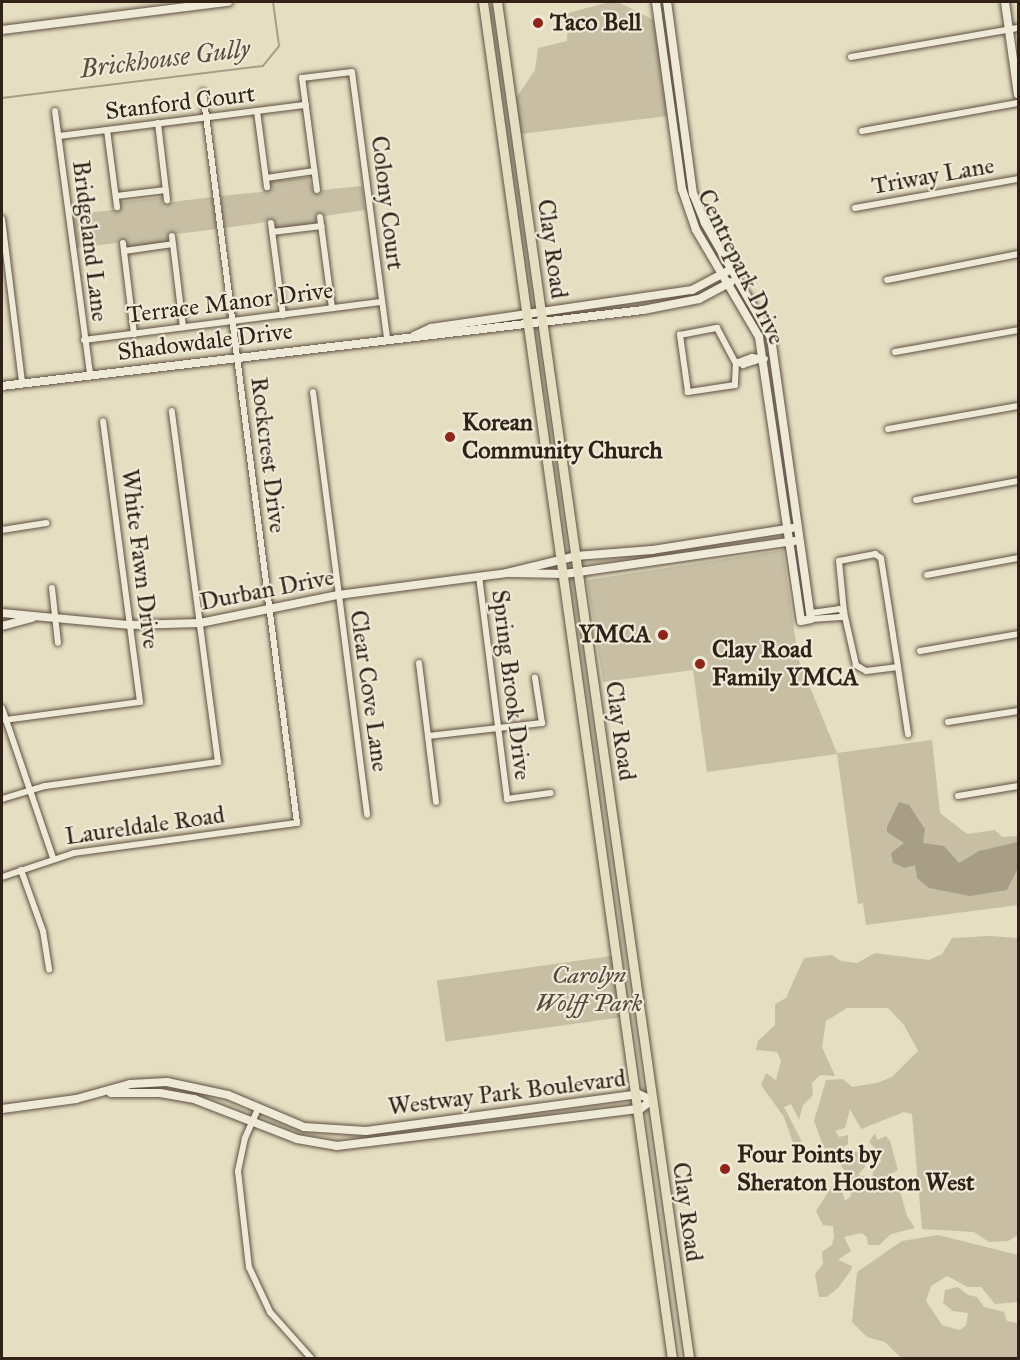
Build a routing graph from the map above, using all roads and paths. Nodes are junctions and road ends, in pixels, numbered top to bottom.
1 (228, 2) edge
2 (483, 2) edge
3 (497, 2) edge
4 (656, 2) edge
5 (667, 2) edge
6 (1005, 2) edge
7 (1014, 28) edge
8 (2, 30) edge
9 (674, 47) junction
10 (663, 49) junction
11 (851, 57) dead end
12 (507, 73) junction
13 (494, 76) junction
14 (203, 92) dead end
15 (1018, 94) edge
16 (1018, 103) edge
17 (306, 105) junction
18 (55, 111) dead end
19 (257, 111) junction
20 (207, 117) junction
21 (158, 123) junction
22 (684, 126) junction
23 (674, 128) junction
24 (108, 130) junction
25 (862, 131) dead end
26 (59, 136) junction
27 (314, 171) junction
28 (522, 176) junction
29 (266, 177) junction
30 (508, 179) junction
31 (1018, 179) edge
32 (267, 187) dead end
33 (166, 190) junction
34 (317, 190) dead end
35 (116, 196) junction
36 (167, 200) dead end
37 (696, 200) junction
38 (686, 203) junction
39 (117, 207) dead end
40 (855, 208) dead end
41 (320, 217) dead end
42 (2, 219) edge
43 (271, 223) dead end
44 (321, 226) junction
45 (272, 232) junction
46 (172, 236) dead end
47 (173, 244) junction
48 (1018, 254) edge
49 (732, 267) junction
50 (723, 274) junction
51 (738, 278) junction
52 (887, 280) dead end
53 (729, 283) junction
54 (642, 299) junction
55 (381, 302) junction
56 (332, 309) junction
57 (643, 310) junction
58 (541, 312) junction
59 (527, 314) junction
60 (283, 315) junction
61 (233, 321) junction
62 (543, 324) junction
63 (529, 326) junction
64 (183, 327) junction
65 (1018, 330) edge
66 (134, 334) junction
67 (414, 336) junction
68 (387, 339) junction
69 (84, 340) junction
70 (895, 352) dead end
71 (767, 358) junction
72 (237, 359) junction
73 (737, 362) junction
74 (90, 375) junction
75 (22, 383) junction
76 (2, 386) edge
77 (313, 392) dead end
78 (1018, 406) edge
79 (172, 411) dead end
80 (103, 420) dead end
81 (888, 429) dead end
82 (564, 472) junction
83 (551, 473) junction
84 (1018, 481) edge
85 (916, 500) dead end
86 (46, 523) dead end
87 (793, 528) junction
88 (2, 530) edge
89 (795, 541) junction
90 (576, 556) junction
91 (563, 558) junction
92 (1018, 558) edge
93 (578, 572) junction
94 (507, 573) junction
95 (565, 574) junction
96 (927, 574) dead end
97 (479, 576) junction
98 (52, 588) dead end
99 (339, 595) junction
100 (269, 612) junction
101 (844, 612) junction
102 (2, 613) edge
103 (811, 616) junction
104 (33, 618) junction
105 (55, 618) junction
106 (200, 623) junction
107 (130, 625) junction
108 (2, 626) edge
109 (1018, 634) edge
110 (58, 643) dead end
111 (920, 651) dead end
112 (418, 663) dead end
113 (898, 667) junction
114 (592, 670) junction
115 (578, 671) junction
116 (535, 678) dead end
117 (2, 708) edge
118 (1018, 711) edge
119 (5, 720) junction
120 (948, 722) dead end
121 (497, 728) junction
122 (908, 734) dead end
123 (428, 736) junction
124 (606, 769) junction
125 (592, 771) junction
126 (1018, 786) edge
127 (30, 790) junction
128 (551, 794) dead end
129 (958, 796) dead end
130 (2, 799) edge
131 (436, 802) dead end
132 (367, 815) dead end
133 (297, 823) joint
134 (53, 858) junction
135 (619, 861) junction
136 (605, 863) junction
137 (21, 870) junction
138 (2, 877) edge
139 (630, 945) junction
140 (617, 947) junction
141 (49, 970) dead end
142 (102, 1093) junction
143 (638, 1095) junction
144 (652, 1100) junction
145 (2, 1109) edge
146 (640, 1109) junction
147 (257, 1111) junction
148 (251, 1121) junction
149 (668, 1210) junction
150 (654, 1212) junction
151 (680, 1304) junction
152 (667, 1305) junction
153 (309, 1358) edge
154 (672, 1359) edge
155 (689, 1359) edge

1 - 8 street
2 - 13 main road, Clay Road
3 - 12 main road, Clay Road
4 - 10 street, Centrepark Drive
5 - 9 street, Centrepark Drive
6 - 7 street
7 - 11 street
7 - 15 street
9 - 10 street
9 - 22 street, Centrepark Drive
10 - 23 street, Centrepark Drive
12 - 13 main road
12 - 28 main road, Clay Road
13 - 30 main road, Clay Road
14 - 20 street, Rockcrest Drive
16 - 25 street
17 - 19 street, Stanford Court
17 - 27 street
17 - 55 street, Colony Court
18 - 26 street, Bridgeland Lane
19 - 20 street, Stanford Court
19 - 29 street
20 - 21 street, Stanford Court
20 - 61 street, Rockcrest Drive
21 - 24 street, Stanford Court
21 - 33 street
22 - 23 street
22 - 37 street, Centrepark Drive
23 - 38 street, Centrepark Drive
24 - 26 street, Stanford Court
24 - 35 street
26 - 69 street, Bridgeland Lane
27 - 29 street
27 - 34 street
28 - 30 main road
28 - 58 main road, Clay Road
29 - 32 street
30 - 59 main road, Clay Road
31 - 40 street, Triway Lane
33 - 35 street
33 - 36 street
35 - 39 street
37 - 38 street
37 - 49 street, Centrepark Drive
38 - 50 street, Centrepark Drive
41 - 44 street
42 - 75 street
43 - 45 street
44 - 45 street
44 - 56 street
45 - 60 street
46 - 47 street
47 - 64 street
47 - 66 street
48 - 52 street
49 - 50 street, Shadowdale Drive
49 - 51 street, Centrepark Drive
50 - 53 street, Centrepark Drive
50 - 54 street, Shadowdale Drive
51 - 53 street, Shadowdale Drive
51 - 71 street, Centrepark Drive
53 - 57 street, Shadowdale Drive
53 - 71 street, Centrepark Drive
54 - 57 street
54 - 58 street, Shadowdale Drive
55 - 56 street, Terrace Manor Drive
55 - 68 street, Colony Court
56 - 60 street, Terrace Manor Drive
57 - 62 street, Shadowdale Drive
58 - 59 street, Shadowdale Drive
58 - 62 main road, Clay Road
59 - 63 main road, Clay Road
59 - 67 street, Shadowdale Drive
60 - 61 street, Terrace Manor Drive
61 - 64 street, Terrace Manor Drive
61 - 72 street, Rockcrest Drive
62 - 63 street, Shadowdale Drive
62 - 82 main road, Clay Road
63 - 67 street, Shadowdale Drive
63 - 83 main road, Clay Road
64 - 66 street, Terrace Manor Drive
65 - 70 street
66 - 69 street, Terrace Manor Drive
67 - 68 street, Shadowdale Drive
68 - 72 street, Shadowdale Drive
69 - 74 street, Bridgeland Lane
71 - 73 street
71 - 87 street, Centrepark Drive
72 - 74 street, Shadowdale Drive
72 - 100 street, Rockcrest Drive
73 - 73 street
74 - 75 street, Shadowdale Drive
75 - 76 street, Shadowdale Drive
77 - 99 street, Clear Cove Lane
78 - 81 street
79 - 106 street
80 - 107 street, White Fawn Drive
82 - 83 main road
82 - 90 main road, Clay Road
83 - 91 main road, Clay Road
84 - 85 street
86 - 88 street
87 - 89 street, Centrepark Drive
87 - 90 street, Durban Drive
89 - 93 street, Durban Drive
89 - 103 street, Centrepark Drive
89 - 103 street, Centrepark Drive
90 - 91 street, Durban Drive
90 - 93 main road, Clay Road
91 - 94 street, Durban Drive
91 - 95 main road, Clay Road
92 - 96 street
93 - 95 street, Durban Drive
93 - 114 main road, Clay Road
94 - 95 street, Durban Drive
94 - 97 street, Durban Drive
95 - 115 main road, Clay Road
97 - 99 street, Durban Drive
97 - 121 street, Spring Brook Drive
98 - 105 street
99 - 100 street, Durban Drive
99 - 132 street, Clear Cove Lane
100 - 106 street, Durban Drive
100 - 133 street, Rockcrest Drive
101 - 103 street
101 - 113 street
101 - 113 street
102 - 104 street, Durban Drive
104 - 105 street, Durban Drive
104 - 108 street, Durban Drive
105 - 107 street, Durban Drive
105 - 110 street
106 - 107 street, Durban Drive
106 - 127 street
107 - 119 street, White Fawn Drive
109 - 111 street
112 - 123 street
113 - 122 street
114 - 115 main road
114 - 124 main road, Clay Road
115 - 125 main road, Clay Road
116 - 121 street
117 - 119 street
118 - 120 street
119 - 127 street
121 - 123 street
121 - 128 street, Spring Brook Drive
123 - 131 street
124 - 125 main road
124 - 135 main road, Clay Road
125 - 136 main road, Clay Road
126 - 129 street
127 - 130 street
127 - 134 street
133 - 134 street, Laureldale Road
134 - 137 street, Laureldale Road
135 - 136 main road
135 - 139 main road, Clay Road
136 - 140 main road, Clay Road
137 - 138 street, Laureldale Road
137 - 141 street
139 - 140 main road
139 - 144 main road, Clay Road
140 - 143 main road, Clay Road
142 - 145 street, Westway Park Boulevard
142 - 147 street, Westway Park Boulevard
142 - 148 street, Westway Park Boulevard
143 - 144 street, Westway Park Boulevard
143 - 146 main road, Clay Road
143 - 147 street, Westway Park Boulevard
144 - 146 street, Westway Park Boulevard
144 - 149 main road, Clay Road
146 - 148 street, Westway Park Boulevard
146 - 150 main road, Clay Road
147 - 148 street
148 - 153 street
149 - 150 main road
149 - 151 main road, Clay Road
150 - 152 main road, Clay Road
151 - 152 main road
151 - 155 main road, Clay Road
152 - 154 main road, Clay Road

